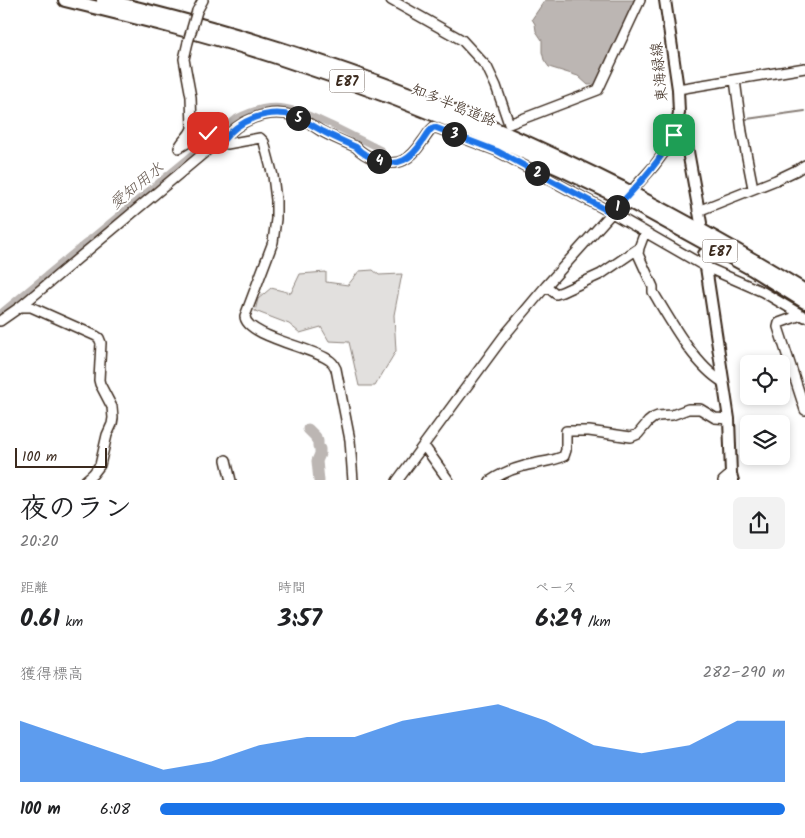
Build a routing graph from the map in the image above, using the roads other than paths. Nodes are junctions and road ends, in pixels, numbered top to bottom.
1 (65, 0) edge
2 (103, 0) edge
3 (203, 0) edge
4 (391, 0) edge
5 (640, 0) edge
6 (665, 0) edge
7 (805, 68) edge
8 (735, 80) junction
9 (678, 90) junction
10 (674, 135) junction
11 (219, 142) junction
12 (805, 165) edge
13 (754, 188) junction
14 (620, 192) junction
15 (636, 200) junction
16 (698, 211) junction
17 (612, 213) junction
18 (701, 223) dead end
19 (645, 232) junction
20 (639, 248) junction
21 (704, 254) dead end
22 (706, 267) junction
23 (546, 286) junction
24 (805, 291) edge
25 (20, 307) junction
26 (804, 311) edge
27 (0, 321) edge
28 (723, 382) junction
29 (805, 410) edge
30 (729, 419) junction
31 (423, 446) junction
32 (226, 460) dead end
33 (729, 478) edge
34 (85, 480) edge
35 (231, 480) edge
36 (354, 480) edge
37 (397, 480) edge
38 (450, 480) edge
39 (490, 480) edge

1 - 14 highway, 知多半島道路 / E87
2 - 14 highway, 知多半島道路 / E87
3 - 11 street, bridge
4 - 5 street
6 - 9 main road, 東海緑線
7 - 8 street
8 - 9 street
8 - 13 street
9 - 10 main road, 東海緑線
10 - 16 main road
10 - 17 street
11 - 17 street
11 - 25 street
11 - 36 street
12 - 13 street
13 - 16 street
14 - 15 highway, 知多半島道路 / E87, bridge
15 - 24 highway, 知多半島道路 / E87
15 - 26 highway, 知多半島道路 / E87
16 - 18 main road
17 - 19 street
17 - 23 street
19 - 20 street
19 - 22 street
20 - 23 street
20 - 28 street
21 - 22 main road
22 - 26 street
22 - 28 main road
23 - 31 street
25 - 27 street
25 - 34 street
26 - 29 street
28 - 30 main road
30 - 33 main road
30 - 39 street
31 - 37 street
31 - 38 street
32 - 35 street

